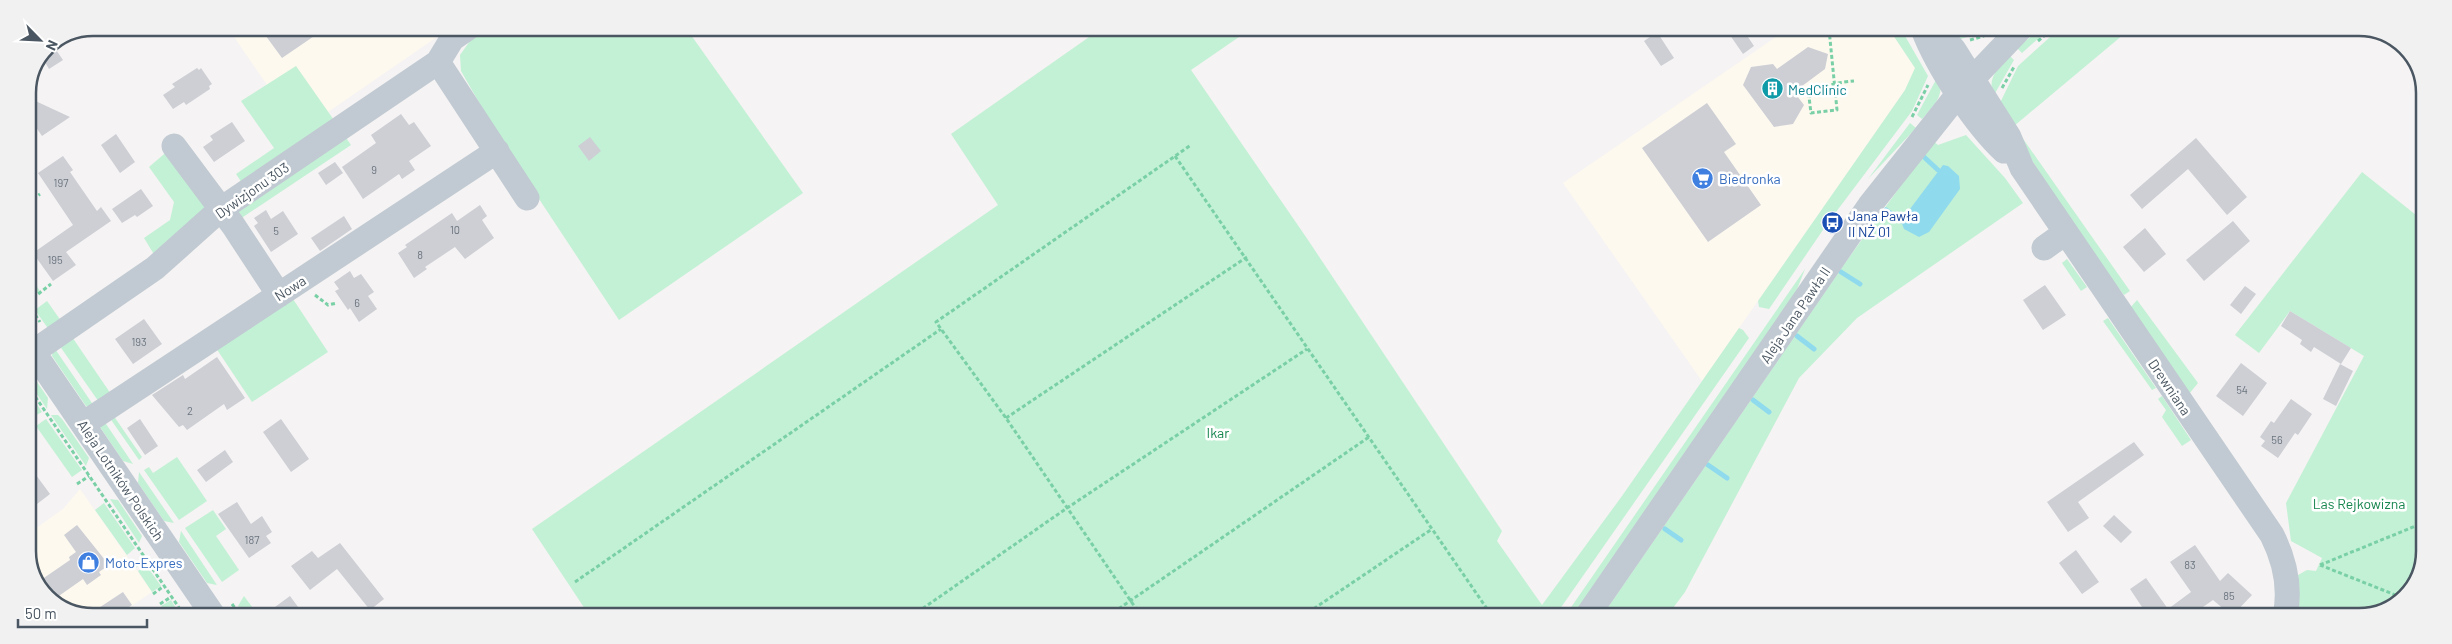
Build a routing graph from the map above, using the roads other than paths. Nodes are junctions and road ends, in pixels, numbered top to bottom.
1 (456, 36) edge
2 (1925, 36) edge
3 (1940, 36) edge
4 (2013, 36) edge
5 (438, 62) junction
6 (1966, 86) junction
7 (174, 146) dead end
8 (497, 151) junction
9 (527, 198) dead end
10 (221, 209) junction
11 (2065, 233) junction
12 (2044, 248) dead end
13 (279, 296) junction
14 (36, 344) edge
15 (36, 357) edge
16 (83, 424) junction
17 (221, 608) edge
18 (1593, 608) edge
19 (2287, 608) edge

1 - 5 street, Dywizjonu 303
2 - 6 street, Drewniana
3 - 6 street, Drewniana
4 - 6 street, Aleja Jana Pawła II
5 - 8 street
5 - 10 street, Dywizjonu 303
6 - 11 street, Drewniana
6 - 18 street, Aleja Jana Pawła II
7 - 10 street
8 - 9 street
8 - 13 street, Nowa
10 - 13 street
10 - 14 street, Dywizjonu 303
11 - 12 street
11 - 19 street, Drewniana
13 - 16 street, Nowa
15 - 16 street, Aleja Lotników Polskich
16 - 17 street, Aleja Lotników Polskich

